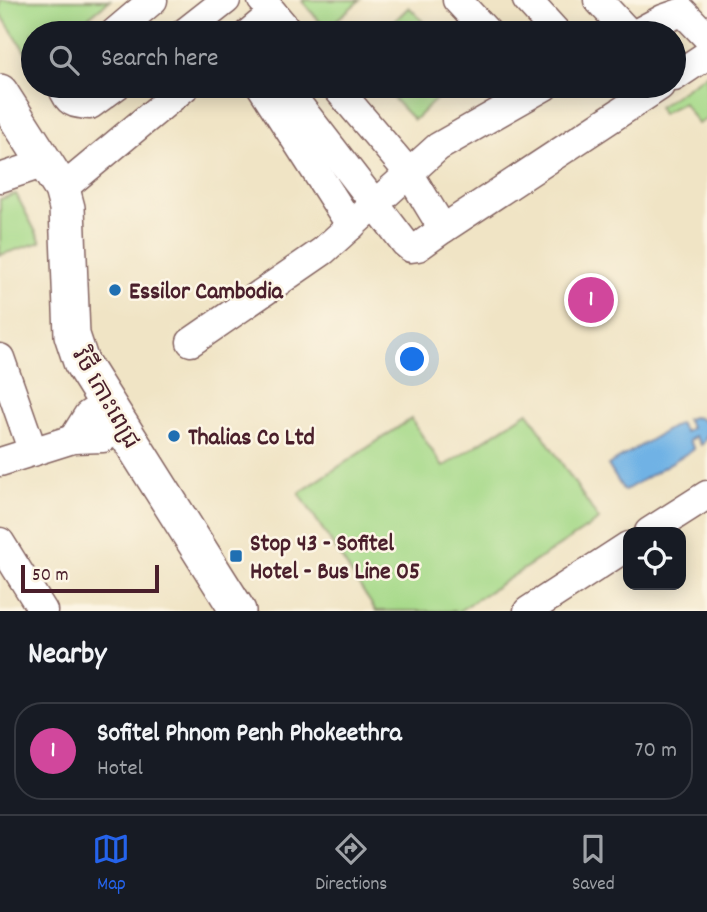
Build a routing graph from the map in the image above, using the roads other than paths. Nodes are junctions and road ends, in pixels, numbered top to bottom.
1 (153, 0) edge
2 (226, 0) edge
3 (457, 0) edge
4 (527, 0) edge
5 (598, 0) edge
6 (128, 21) edge
7 (199, 21) edge
8 (477, 21) edge
9 (547, 21) edge
10 (618, 21) edge
11 (659, 21) edge
12 (707, 37) edge
13 (707, 55) edge
14 (686, 68) edge
15 (0, 92) edge
16 (66, 98) edge
17 (100, 98) edge
18 (168, 98) edge
19 (269, 98) edge
20 (293, 98) edge
21 (345, 98) edge
22 (520, 98) edge
23 (642, 98) edge
24 (409, 173) junction
25 (53, 176) junction
26 (0, 178) edge
27 (376, 203) junction
28 (351, 226) junction
29 (443, 229) junction
30 (191, 342) dead end
31 (0, 358) edge
32 (113, 415) junction
33 (33, 452) junction
34 (0, 463) edge
35 (707, 495) edge
36 (657, 527) edge
37 (0, 542) edge
38 (623, 549) edge
39 (43, 611) edge
40 (238, 611) edge
41 (528, 611) edge

1 - 6 street
2 - 7 street
3 - 8 street
4 - 9 street
5 - 10 street
11 - 12 street
13 - 14 street
15 - 25 main road, វិថី កោះពេជ្រ
16 - 17 street
18 - 25 street
19 - 28 street
20 - 27 street
21 - 24 street
22 - 24 street
23 - 29 street
24 - 27 street
24 - 29 street
25 - 26 street
25 - 32 main road, វិថី កោះពេជ្រ
27 - 28 street
27 - 29 street
28 - 30 street
31 - 33 street
32 - 33 street
32 - 40 main road, វិថី កោះពេជ្រ
33 - 34 street
35 - 36 street
37 - 39 street
38 - 41 street

